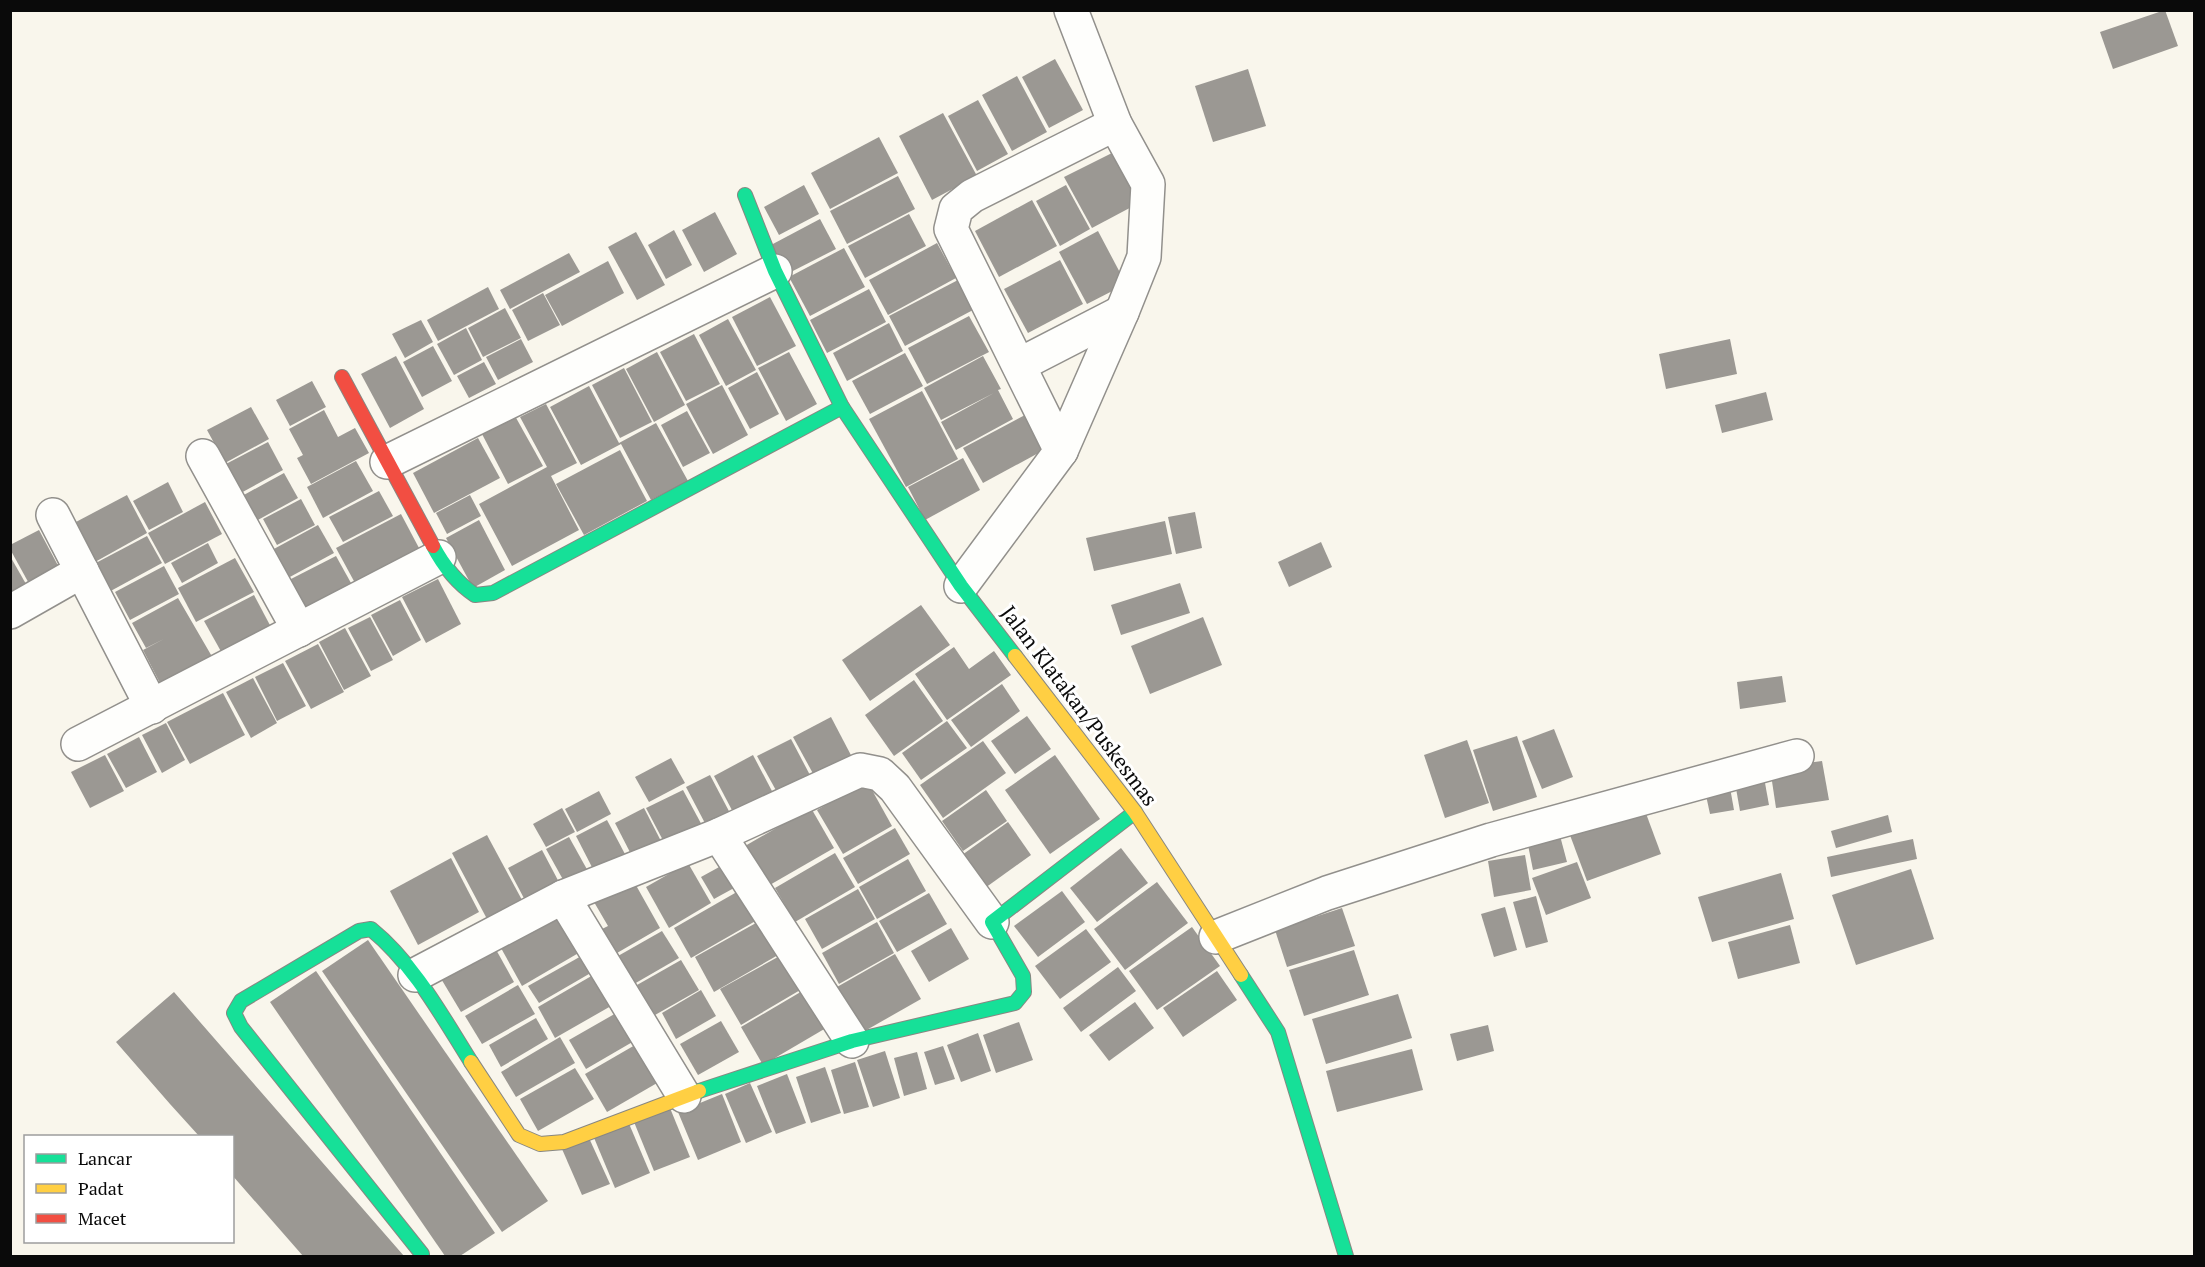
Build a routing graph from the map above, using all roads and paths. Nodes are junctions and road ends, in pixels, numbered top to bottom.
1 (1071, 10) edge
2 (1115, 124) junction
3 (745, 195) dead end
4 (775, 271) junction
5 (1122, 312) junction
6 (1019, 365) junction
7 (342, 377) dead end
8 (842, 407) junction
9 (1061, 451) junction
10 (203, 456) dead end
11 (387, 462) junction
12 (53, 515) dead end
13 (439, 557) junction
14 (82, 571) junction
15 (962, 586) junction
16 (10, 612) edge
17 (299, 630) junction
18 (152, 706) junction
19 (78, 744) dead end
20 (1797, 756) dead end
21 (1135, 812) junction
22 (719, 835) junction
23 (563, 897) junction
24 (992, 922) junction
25 (1216, 937) junction
26 (415, 975) junction
27 (852, 1041) junction
28 (684, 1096) junction
29 (422, 1254) dead end
30 (1346, 1257) edge

1 - 2 street
2 - 5 street
2 - 6 street
3 - 4 street, Jalan Klatakan/Puskesmas
4 - 8 street, Jalan Klatakan/Puskesmas
4 - 11 street
5 - 6 street
5 - 9 street
6 - 9 street
7 - 11 street
8 - 13 street
8 - 15 street, Jalan Klatakan/Puskesmas
9 - 15 street
10 - 17 street
11 - 13 street
12 - 14 street
13 - 17 street
14 - 16 street
14 - 18 street
15 - 21 street, Jalan Klatakan/Puskesmas
17 - 18 street
18 - 19 street
20 - 25 street
21 - 24 street
21 - 25 street, Jalan Klatakan/Puskesmas
22 - 23 street
22 - 24 street
22 - 27 street
23 - 26 street
23 - 28 street
24 - 27 street
25 - 30 street, Jalan Klatakan/Puskesmas
26 - 28 street
26 - 29 street
27 - 28 street

